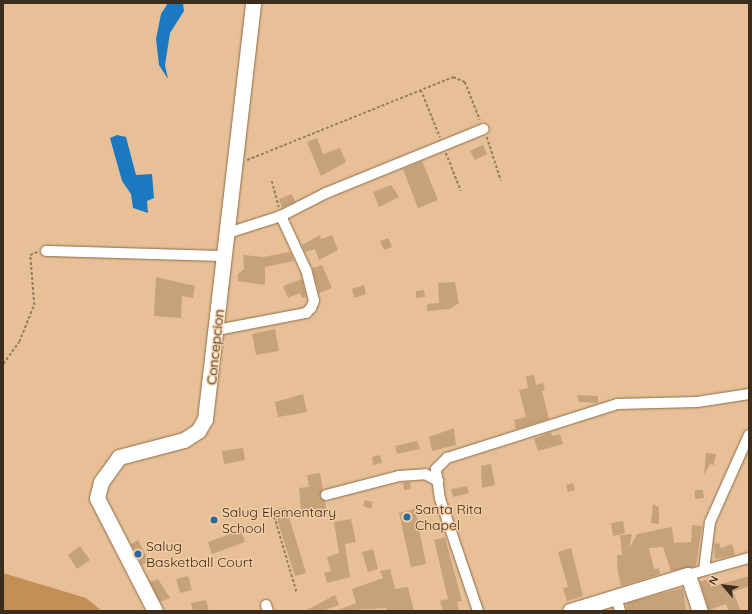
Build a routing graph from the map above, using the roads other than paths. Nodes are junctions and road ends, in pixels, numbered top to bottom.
1 (253, 3) edge
2 (484, 130) road end
3 (281, 216) junction
4 (228, 233) junction
5 (46, 251) road end
6 (225, 256) junction
7 (217, 330) junction
8 (749, 394) edge
9 (749, 435) edge
10 (438, 481) junction
11 (326, 495) dead end
12 (749, 558) edge
13 (704, 570) junction
14 (688, 575) junction
15 (618, 604) edge
16 (155, 611) edge
17 (478, 611) edge
18 (570, 611) edge
19 (700, 611) edge

1 - 4 main road, Concepcion
2 - 3 street
3 - 4 street
3 - 7 street
4 - 6 main road, Concepcion
5 - 6 street
6 - 7 main road, Concepcion
7 - 16 main road, Concepcion
8 - 10 street
9 - 13 street
10 - 11 street
10 - 17 street
12 - 13 street
13 - 14 street
14 - 15 main road
14 - 19 main road
15 - 18 main road

